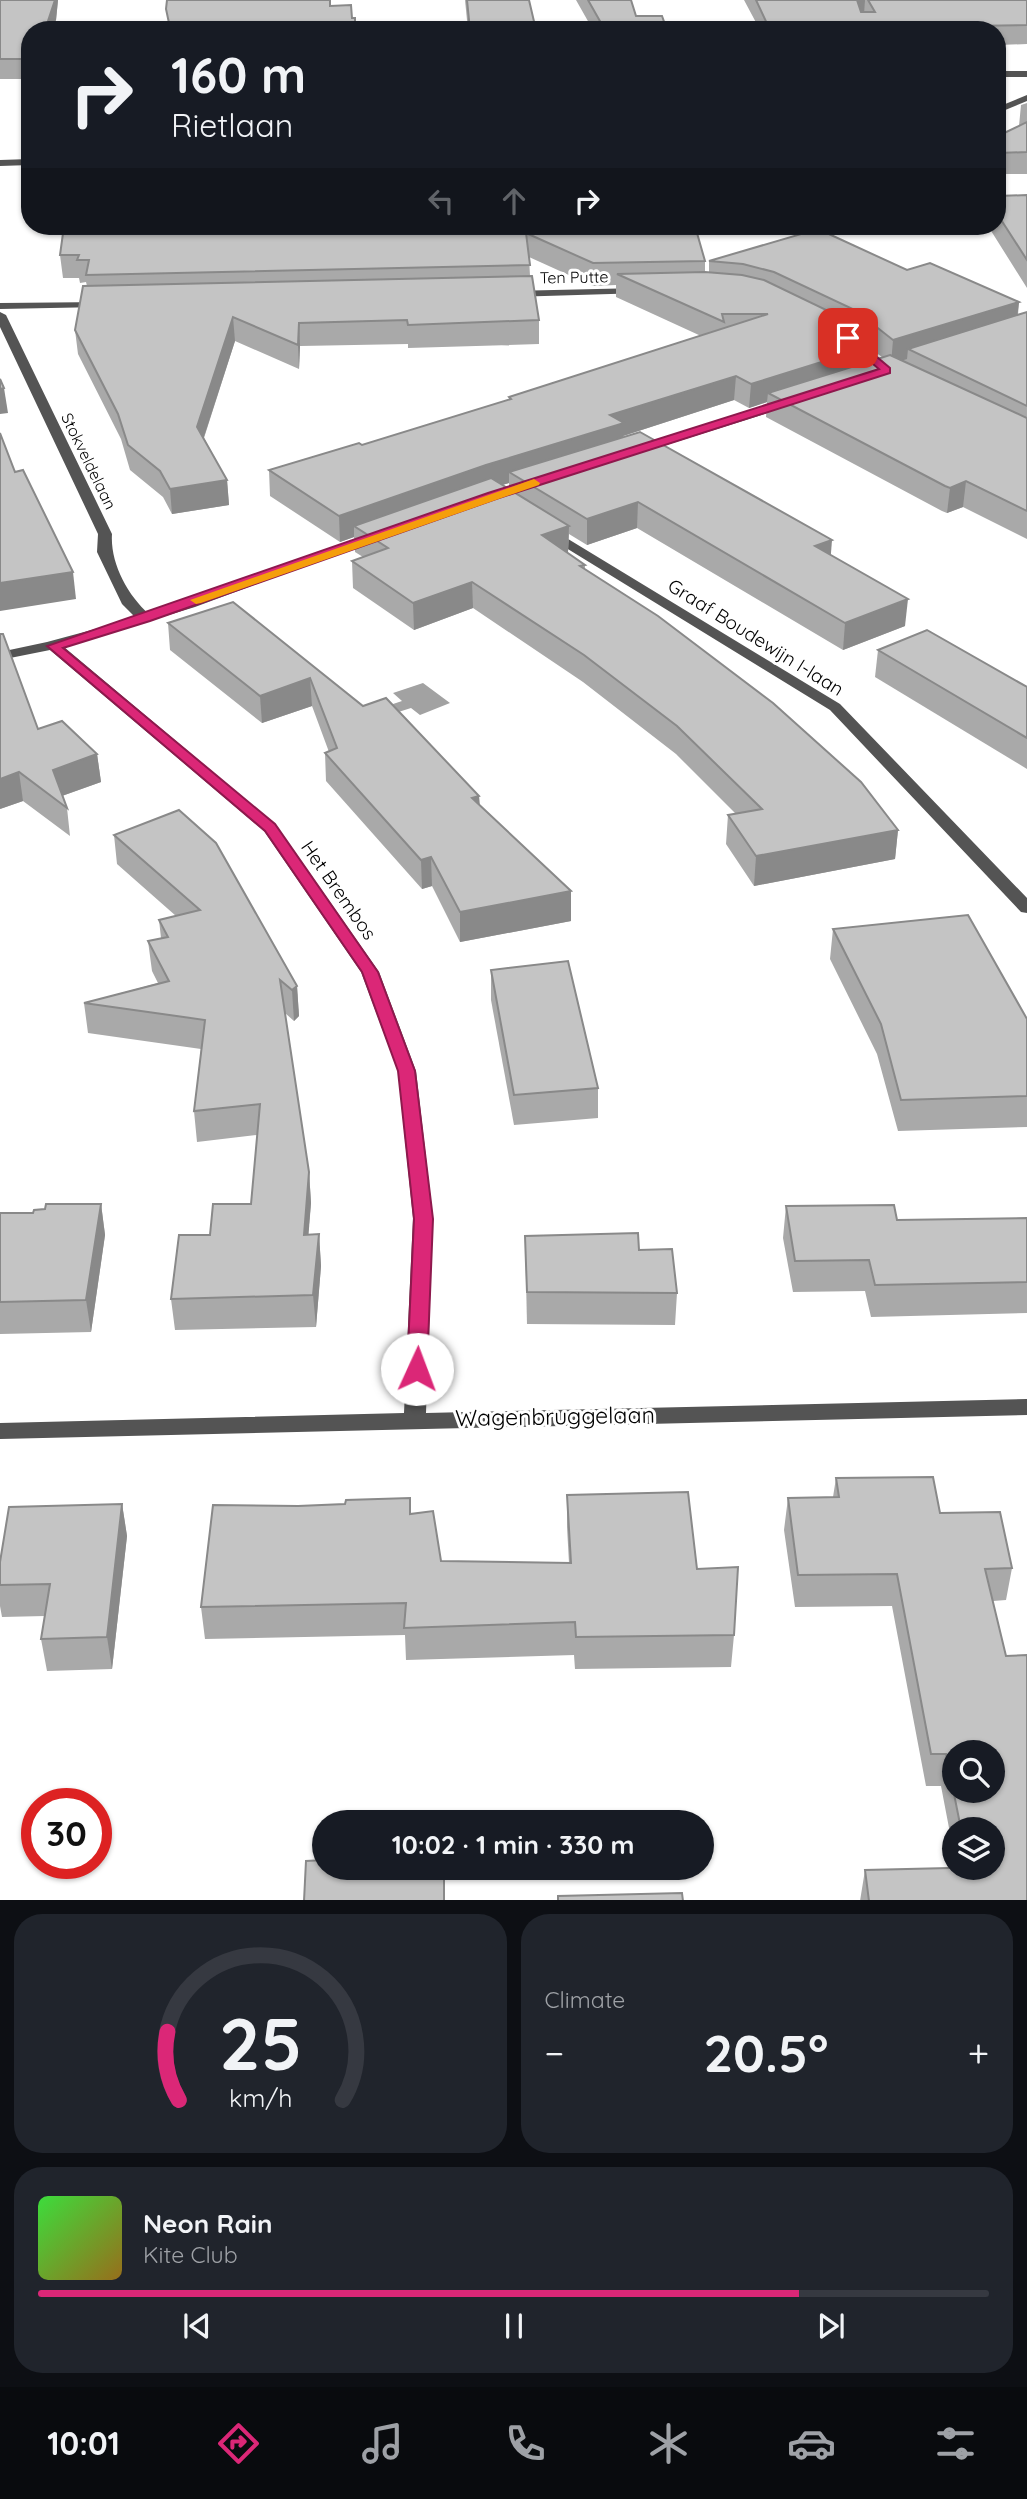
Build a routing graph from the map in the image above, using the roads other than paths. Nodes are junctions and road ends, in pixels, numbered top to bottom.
1 (1006, 74) edge
2 (1027, 74) edge
3 (1027, 98) edge
4 (1006, 107) edge
5 (21, 162) edge
6 (0, 163) edge
7 (649, 291) edge
8 (500, 295) edge
9 (108, 303) edge
10 (0, 306) edge
11 (0, 315) edge
12 (808, 395) edge
13 (626, 453) edge
14 (539, 525) edge
15 (389, 532) edge
16 (145, 618) junction
17 (54, 646) junction
18 (0, 656) edge
19 (1027, 908) edge
20 (1027, 1407) edge
21 (415, 1419) junction
22 (0, 1431) edge

1 - 2 street
3 - 4 street
5 - 6 street
7 - 8 street, Ten Putte
9 - 10 street
11 - 16 street, Stokveldelaan
12 - 13 street
14 - 19 street, Graaf Boudewijn I-laan
15 - 16 street
16 - 17 street
17 - 18 street
17 - 21 street, Het Brembos
20 - 21 street, Wagenbruggelaan
21 - 22 street, Wagenbruggelaan

